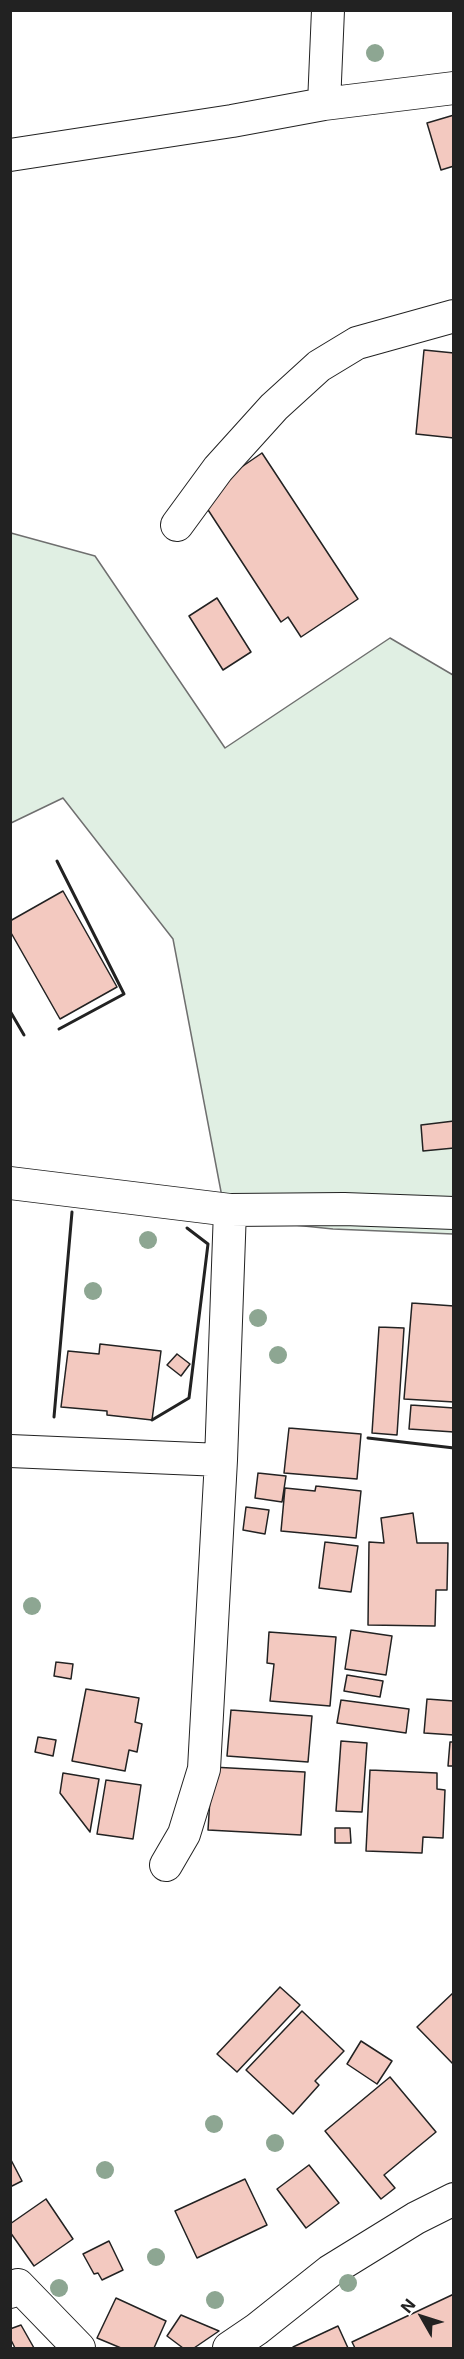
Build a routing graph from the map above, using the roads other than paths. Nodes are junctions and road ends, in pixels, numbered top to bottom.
1 (327, 10) edge
2 (453, 88) edge
3 (324, 104) junction
4 (10, 155) edge
5 (453, 316) edge
6 (177, 525) dead end
7 (10, 1183) edge
8 (230, 1210) junction
9 (453, 1213) edge
10 (10, 1451) edge
11 (221, 1460) junction
12 (166, 1865) dead end
13 (453, 2199) edge
14 (13, 2283) edge
15 (79, 2349) edge
16 (229, 2349) edge

1 - 3 street
2 - 3 street
3 - 4 street
5 - 6 street
7 - 8 street
8 - 9 street
8 - 11 street
10 - 11 street
11 - 12 street
13 - 16 street
14 - 15 street

